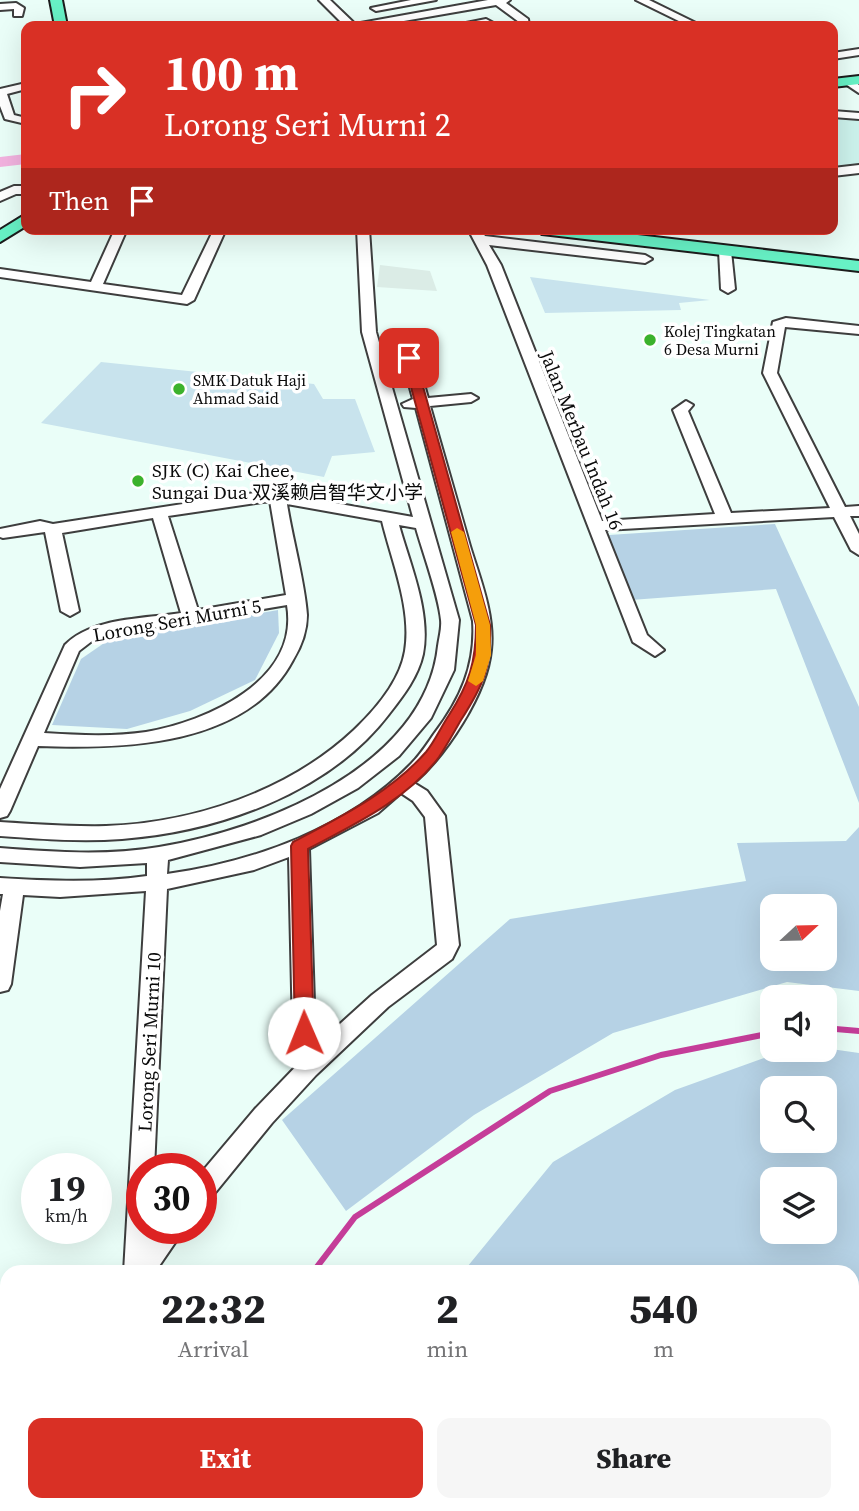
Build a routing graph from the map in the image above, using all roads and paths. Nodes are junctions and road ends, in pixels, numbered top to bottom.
1 (44, 0) edge
2 (56, 0) edge
3 (324, 0) edge
4 (365, 0) edge
5 (431, 0) edge
6 (641, 0) edge
7 (501, 1) edge
8 (0, 7) edge
9 (376, 8) junction
10 (18, 14) dead end
11 (394, 20) junction
12 (48, 21) edge
13 (60, 21) edge
14 (346, 21) edge
15 (388, 21) edge
16 (524, 21) edge
17 (686, 21) edge
18 (859, 52) edge
19 (838, 55) edge
20 (838, 83) edge
21 (856, 84) edge
22 (21, 87) edge
23 (1, 92) edge
24 (838, 114) edge
25 (859, 116) edge
26 (21, 120) edge
27 (859, 169) edge
28 (838, 171) edge
29 (21, 190) edge
30 (0, 197) edge
31 (21, 222) edge
32 (118, 235) edge
33 (217, 235) edge
34 (363, 235) edge
35 (480, 235) edge
36 (487, 235) edge
37 (592, 235) edge
38 (0, 237) edge
39 (725, 251) junction
40 (645, 259) dead end
41 (859, 266) edge
42 (0, 273) edge
43 (96, 285) junction
44 (728, 289) dead end
45 (859, 330) edge
46 (414, 355) dead end
47 (471, 398) dead end
48 (421, 402) junction
49 (391, 405) junction
50 (686, 405) dead end
51 (277, 496) junction
52 (859, 511) edge
53 (159, 512) junction
54 (841, 512) junction
55 (389, 518) junction
56 (725, 519) junction
57 (423, 524) junction
58 (596, 526) junction
59 (53, 529) junction
60 (3, 533) dead end
61 (859, 550) edge
62 (295, 599) junction
63 (70, 611) dead end
64 (191, 617) junction
65 (655, 650) dead end
66 (32, 739) junction
67 (402, 784) junction
68 (0, 811) edge
69 (0, 829) edge
70 (299, 846) junction
71 (0, 855) edge
72 (158, 855) junction
73 (157, 885) junction
74 (7, 887) edge
75 (0, 984) edge
76 (321, 1056) junction
77 (217, 1172) edge
78 (160, 1244) edge
79 (138, 1265) edge
80 (144, 1265) edge

1 - 12 main road
2 - 13 main road
3 - 14 street
4 - 9 street
5 - 9 street
6 - 17 street
7 - 11 street
7 - 16 street
8 - 10 street
9 - 11 street
11 - 15 street
18 - 19 street
20 - 21 main road
22 - 23 street
23 - 26 street
24 - 25 street
27 - 28 street
29 - 30 street
31 - 38 main road
32 - 43 street
33 - 43 street
34 - 49 street
35 - 58 street, Jalan Merbau Indah 16
36 - 40 street
37 - 39 main road
39 - 41 main road
39 - 44 street
42 - 43 street
45 - 54 street
46 - 48 street
47 - 48 street
48 - 49 street
48 - 67 street
49 - 57 street
50 - 56 street
51 - 53 street
51 - 55 street
51 - 62 street
52 - 54 street
53 - 59 street
53 - 64 street
54 - 56 street
54 - 61 street
55 - 57 street
55 - 69 street
56 - 58 street
57 - 72 street
58 - 65 street, Jalan Merbau Indah 16
59 - 60 street
59 - 63 street
62 - 64 street, Lorong Seri Murni 5
62 - 66 street
64 - 66 street, Lorong Seri Murni 5
66 - 68 street, Lorong Seri Murni 5
67 - 70 street
67 - 76 street
70 - 73 street
70 - 76 street
71 - 72 street
72 - 73 street, Lorong Seri Murni 10
73 - 74 street
73 - 79 street, Lorong Seri Murni 10
74 - 75 street
76 - 77 street
78 - 80 street

